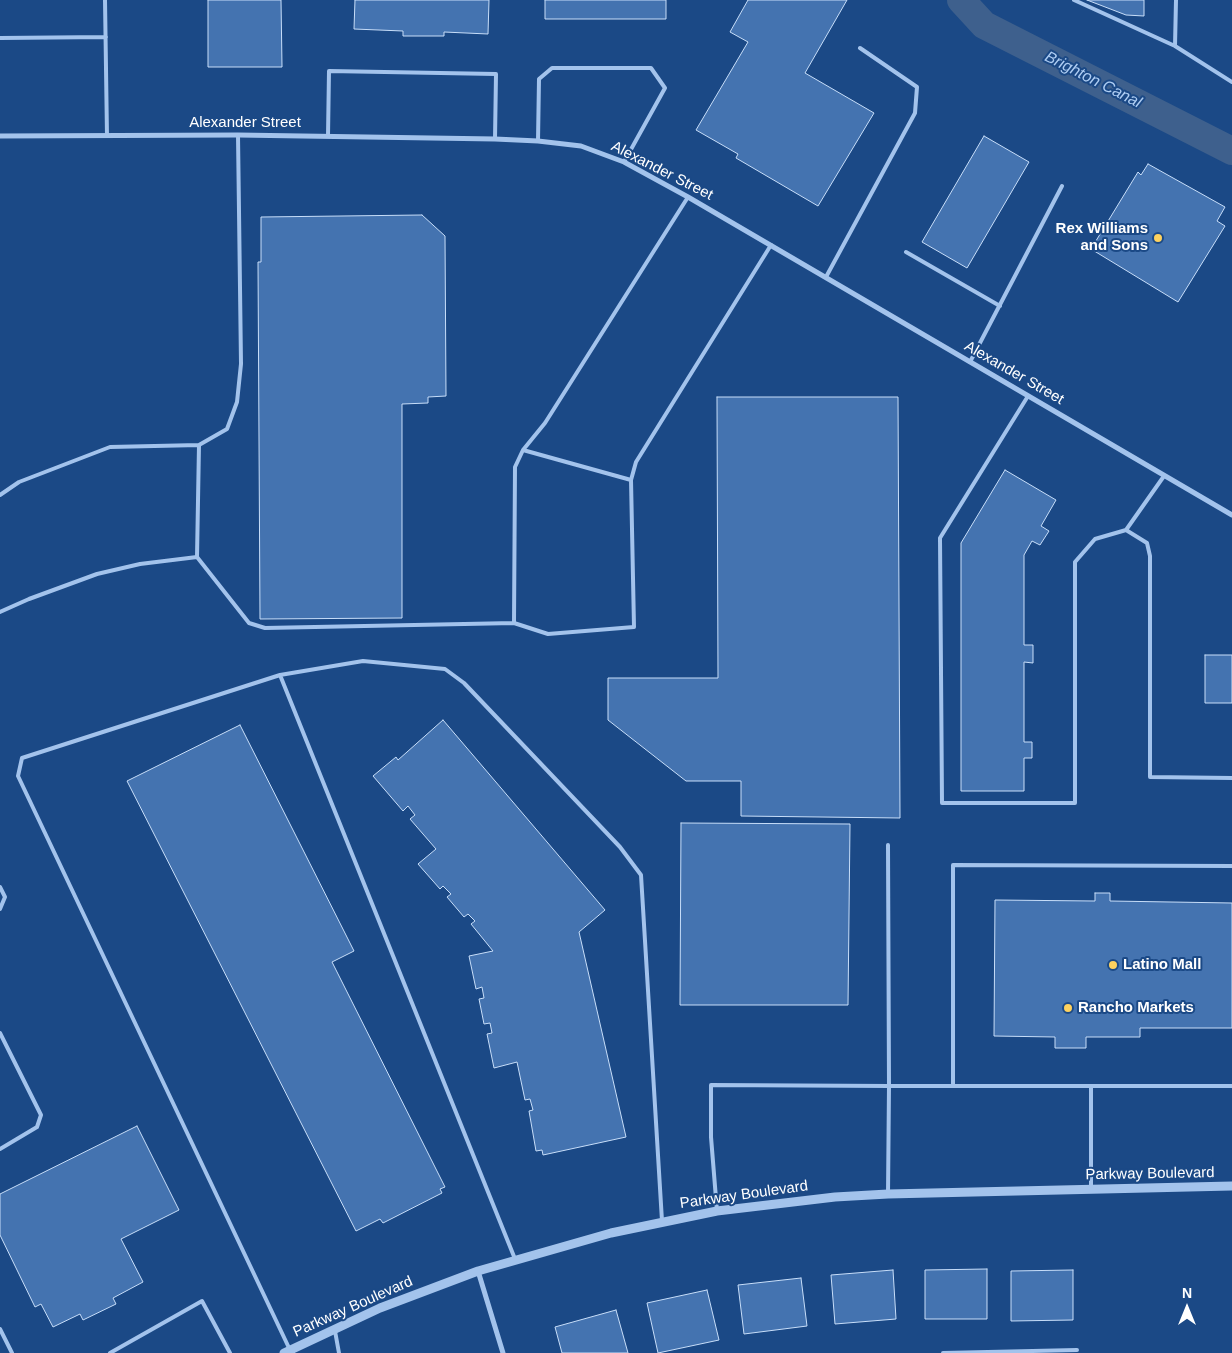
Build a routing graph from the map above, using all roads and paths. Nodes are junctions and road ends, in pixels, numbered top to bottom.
1 (106, 0) edge
2 (1074, 0) edge
3 (1176, 0) edge
4 (106, 37) junction
5 (0, 38) edge
6 (1175, 46) junction
7 (860, 48) dead end
8 (1232, 82) edge
9 (238, 135) junction
10 (0, 136) edge
11 (107, 136) junction
12 (328, 136) junction
13 (495, 139) junction
14 (538, 140) junction
15 (624, 162) junction
16 (1062, 186) dead end
17 (688, 197) junction
18 (771, 245) junction
19 (906, 252) dead end
20 (826, 278) junction
21 (1000, 306) junction
22 (970, 362) junction
23 (1028, 396) junction
24 (200, 445) junction
25 (523, 450) junction
26 (1164, 476) junction
27 (631, 480) junction
28 (0, 495) edge
29 (1232, 515) edge
30 (1126, 530) junction
31 (198, 556) junction
32 (0, 612) edge
33 (514, 623) junction
34 (280, 675) junction
35 (1232, 778) edge
36 (888, 845) dead end
37 (1232, 866) edge
38 (0, 887) edge
39 (0, 909) edge
40 (0, 1033) edge
41 (890, 1086) junction
42 (953, 1086) junction
43 (1090, 1086) junction
44 (1232, 1086) edge
45 (0, 1149) edge
46 (1232, 1186) edge
47 (1091, 1190) junction
48 (888, 1194) junction
49 (717, 1211) junction
50 (662, 1222) junction
51 (515, 1259) junction
52 (478, 1270) junction
53 (335, 1328) junction
54 (0, 1329) edge
55 (1077, 1350) dead end
56 (287, 1352) edge
57 (1045, 1352) edge
58 (12, 1353) edge
59 (110, 1353) edge
60 (230, 1353) edge
61 (339, 1353) edge
62 (503, 1353) edge
63 (942, 1353) edge

1 - 4 lane
2 - 6 lane
3 - 6 lane
4 - 5 lane
4 - 11 lane
6 - 8 lane
7 - 20 lane
9 - 11 street, Alexander Street
9 - 12 street, Alexander Street
9 - 24 lane
10 - 11 street, Alexander Street
12 - 13 street, Alexander Street
12 - 13 lane
13 - 14 street, Alexander Street
14 - 15 street, Alexander Street
14 - 15 lane
15 - 17 street, Alexander Street
16 - 21 lane
17 - 18 street, Alexander Street
17 - 25 lane
18 - 20 street, Alexander Street
18 - 27 lane
19 - 21 lane
20 - 22 street, Alexander Street
21 - 22 lane
22 - 23 street, Alexander Street
23 - 26 street, Alexander Street
23 - 30 lane
24 - 28 lane
24 - 31 lane
25 - 27 lane
25 - 33 lane
26 - 29 street, Alexander Street
26 - 30 lane
27 - 33 lane
30 - 35 lane
31 - 32 lane
31 - 33 lane
34 - 50 lane
34 - 51 lane
34 - 56 lane
36 - 41 lane
37 - 42 lane
38 - 39 lane
40 - 45 lane
41 - 42 lane
41 - 48 lane
41 - 49 lane
42 - 43 lane
43 - 44 lane
43 - 47 lane
46 - 47 street, Parkway Boulevard
47 - 48 street, Parkway Boulevard
48 - 49 street, Parkway Boulevard
49 - 50 street, Parkway Boulevard
50 - 51 street, Parkway Boulevard
51 - 52 street, Parkway Boulevard
52 - 53 street, Parkway Boulevard
52 - 62 street
53 - 56 street, Parkway Boulevard
53 - 61 lane
54 - 58 lane
55 - 57 lane
57 - 63 lane
59 - 60 lane

